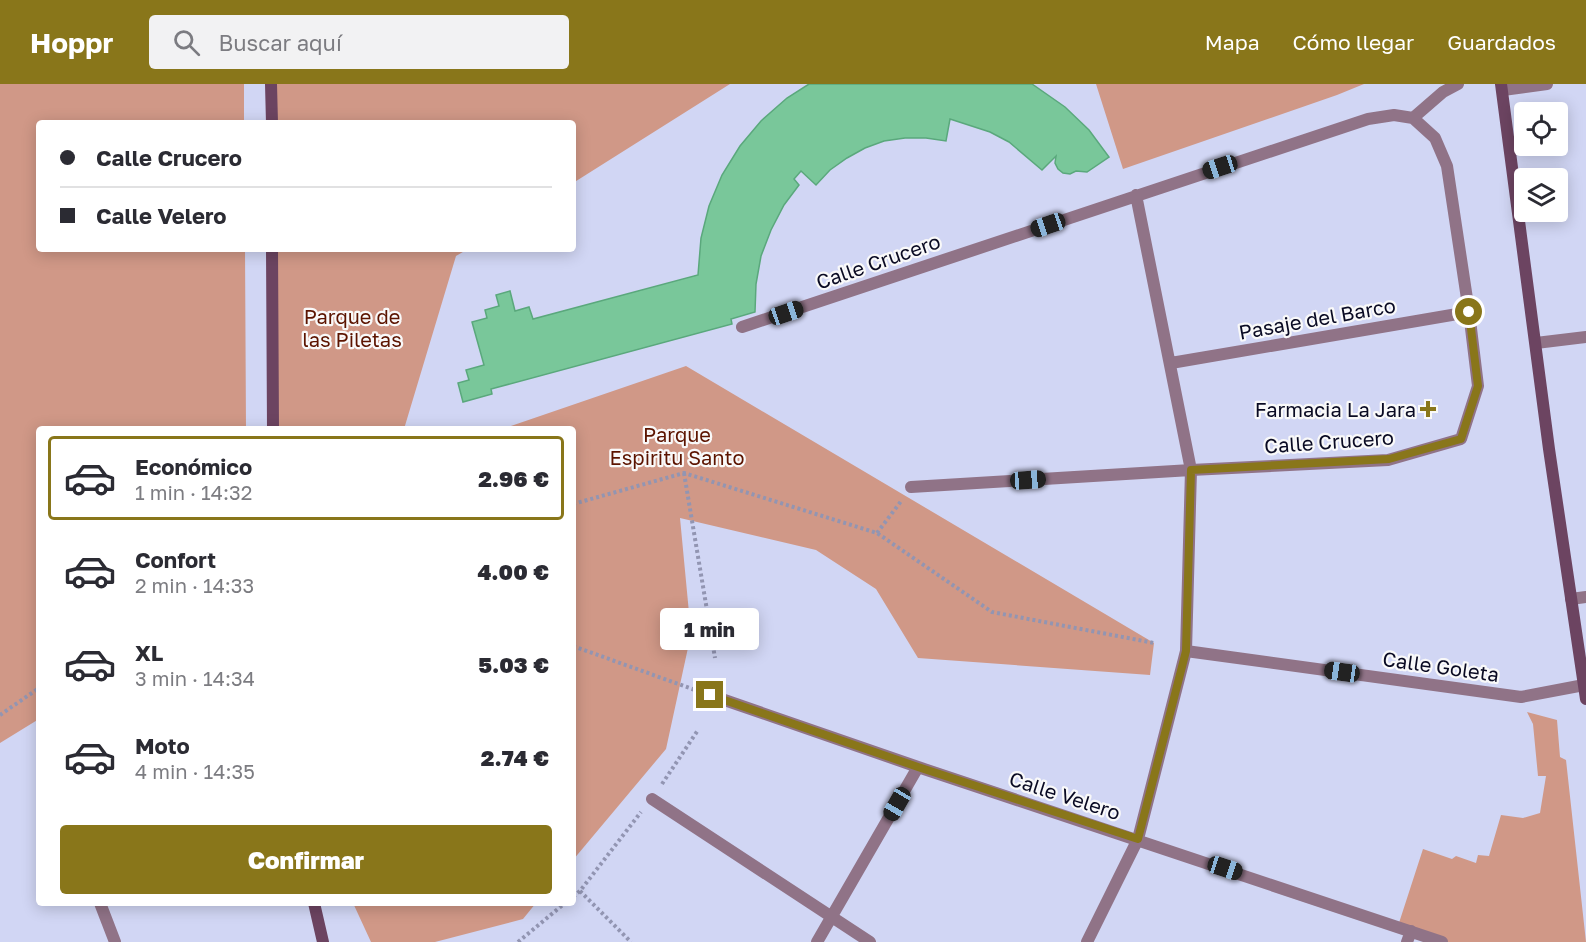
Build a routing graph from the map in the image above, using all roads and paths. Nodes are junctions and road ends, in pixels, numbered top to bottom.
1 (272, 84) edge
2 (1458, 84) edge
3 (1547, 84) edge
4 (1502, 87) edge
5 (1413, 118) junction
6 (272, 120) edge
7 (1136, 195) junction
8 (272, 252) edge
9 (1469, 312) junction
10 (742, 327) dead end
11 (1586, 337) edge
12 (1536, 343) junction
13 (1171, 363) junction
14 (273, 426) edge
15 (1191, 470) junction
16 (684, 473) junction
17 (911, 487) joint
18 (576, 503) edge
19 (877, 533) junction
20 (1586, 597) edge
21 (1571, 598) junction
22 (1154, 643) dead end
23 (576, 647) edge
24 (1186, 651) junction
25 (715, 658) dead end
26 (1584, 685) junction
27 (36, 690) edge
28 (710, 695) joint
29 (1586, 699) edge
30 (0, 715) edge
31 (699, 730) dead end
32 (918, 767) junction
33 (652, 798) junction
34 (1138, 839) junction
35 (580, 891) junction
36 (576, 894) edge
37 (101, 906) edge
38 (315, 906) edge
39 (561, 906) edge
40 (832, 916) junction
41 (1409, 936) edge
42 (115, 942) edge
43 (323, 942) edge
44 (518, 942) edge
45 (631, 942) edge
46 (817, 942) edge
47 (870, 942) edge
48 (1087, 942) edge
49 (1442, 942) edge

1 - 6 street
2 - 5 street
3 - 4 street
4 - 12 street
5 - 7 street, Calle Crucero
5 - 9 street, Calle Crucero
7 - 10 street, Calle Crucero
7 - 13 street
8 - 14 street
9 - 13 street, Pasaje del Barco
9 - 15 street, Calle Crucero
11 - 12 street
12 - 21 street
13 - 15 street
15 - 17 street, Calle Crucero
15 - 24 street
16 - 18 path
16 - 19 path
16 - 25 path
17 - 19 path
19 - 22 path
20 - 21 street
21 - 26 street
23 - 28 path
24 - 26 street, Calle Goleta
24 - 34 street
26 - 29 street
27 - 30 path
28 - 32 street, Calle Velero
31 - 33 path
32 - 34 street, Calle Velero
32 - 40 street
33 - 35 path
33 - 40 street
34 - 41 street, Calle Velero
34 - 48 street
35 - 36 path
35 - 45 path
37 - 42 street
38 - 43 street
39 - 44 path
40 - 46 street
40 - 47 street
41 - 49 street, Calle Velero

